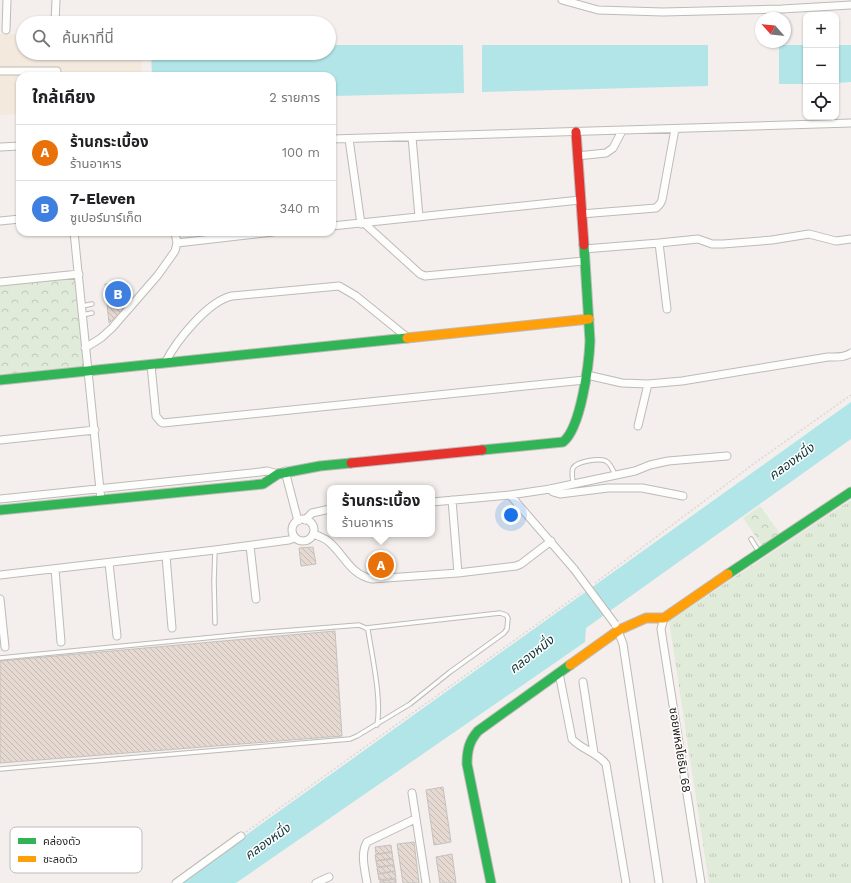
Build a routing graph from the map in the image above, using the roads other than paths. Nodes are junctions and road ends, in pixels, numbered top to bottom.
1 (7, 0) edge
2 (56, 0) edge
3 (562, 0) edge
4 (851, 5) edge
5 (55, 16) edge
6 (6, 30) dead end
7 (0, 71) edge
8 (57, 71) dead end
9 (851, 124) edge
10 (675, 129) junction
11 (622, 131) junction
12 (576, 132) junction
13 (412, 137) junction
14 (336, 139) edge
15 (349, 139) junction
16 (16, 146) edge
17 (0, 147) edge
18 (577, 156) junction
19 (580, 200) junction
20 (581, 214) junction
21 (419, 217) junction
22 (16, 219) edge
23 (0, 221) edge
24 (363, 224) junction
25 (336, 226) edge
26 (74, 236) edge
27 (176, 236) edge
28 (229, 236) edge
29 (851, 239) edge
30 (659, 243) junction
31 (177, 244) junction
32 (584, 249) junction
33 (584, 261) junction
34 (79, 274) junction
35 (0, 282) edge
36 (92, 304) dead end
37 (82, 306) junction
38 (667, 309) dead end
39 (92, 314) dead end
40 (82, 315) junction
41 (589, 319) junction
42 (408, 338) junction
43 (85, 348) junction
44 (851, 353) edge
45 (166, 363) junction
46 (151, 365) junction
47 (88, 370) junction
48 (586, 377) junction
49 (0, 380) edge
50 (648, 384) junction
51 (638, 426) dead end
52 (95, 430) junction
53 (0, 440) edge
54 (727, 456) dead end
55 (282, 472) junction
56 (615, 475) junction
57 (574, 484) junction
58 (101, 489) junction
59 (550, 489) junction
60 (851, 492) edge
61 (510, 494) junction
62 (683, 496) dead end
63 (0, 499) edge
64 (101, 500) junction
65 (452, 500) junction
66 (435, 502) edge
67 (0, 510) edge
68 (327, 510) edge
69 (302, 520) junction
70 (314, 534) junction
71 (295, 538) junction
72 (751, 539) dead end
73 (551, 541) junction
74 (250, 546) junction
75 (216, 550) junction
76 (759, 553) junction
77 (166, 556) junction
78 (109, 563) junction
79 (55, 568) junction
80 (458, 573) junction
81 (0, 575) edge
82 (0, 599) edge
83 (256, 599) dead end
84 (664, 618) junction
85 (216, 623) dead end
86 (617, 627) junction
87 (172, 628) dead end
88 (366, 628) junction
89 (117, 636) dead end
90 (61, 642) dead end
91 (5, 647) dead end
92 (0, 658) edge
93 (559, 673) junction
94 (584, 682) dead end
95 (376, 725) junction
96 (594, 754) junction
97 (0, 769) edge
98 (412, 793) dead end
99 (415, 819) junction
100 (240, 836) road end
101 (329, 877) dead end
102 (176, 883) edge
103 (316, 883) edge
104 (367, 883) edge
105 (426, 883) edge
106 (491, 883) edge
107 (626, 883) edge
108 (659, 883) edge
109 (701, 883) edge

1 - 6 street
2 - 5 street
3 - 4 street
7 - 8 street
9 - 10 street
10 - 11 street
10 - 20 street
11 - 12 street
11 - 18 street
12 - 13 street
12 - 18 street
13 - 15 street
13 - 21 street
14 - 15 street
15 - 24 street
16 - 17 street
18 - 19 street
19 - 20 street
19 - 21 street
20 - 32 street
21 - 24 street
22 - 23 street
24 - 25 street
24 - 33 street
26 - 34 street
27 - 31 street
28 - 31 street
29 - 30 street
30 - 32 street
30 - 38 street
31 - 43 street
32 - 33 street
33 - 41 street
34 - 35 street
34 - 37 street
36 - 37 lane
37 - 40 street
39 - 40 lane
40 - 43 street
41 - 42 street
41 - 48 street
42 - 45 street
42 - 45 street
43 - 47 street
44 - 50 street
45 - 46 street
46 - 47 street
46 - 48 street
47 - 49 street
47 - 52 street
48 - 50 street
48 - 55 street
50 - 51 street
52 - 53 street
52 - 58 street
54 - 56 street
55 - 58 street
55 - 64 street
55 - 69 street
56 - 57 street
56 - 57 lane
57 - 59 street
58 - 63 street
58 - 64 street
59 - 61 street
59 - 62 street
60 - 76 street
61 - 65 street
61 - 73 street
64 - 67 street
65 - 66 street
65 - 80 street
68 - 69 street
69 - 70 street
69 - 71 street
70 - 71 street
70 - 80 street
71 - 74 street
72 - 76 lane
73 - 80 street
73 - 86 street, bridge
74 - 75 street
74 - 83 street
75 - 77 street
75 - 85 lane
76 - 84 street
77 - 78 street
77 - 87 street
78 - 79 street
78 - 89 street
79 - 81 street
79 - 90 street
82 - 91 street
84 - 86 street
84 - 109 street, ซอยพหลโยธิน 68
86 - 93 street
86 - 108 street
88 - 92 lane
88 - 95 lane
88 - 95 lane
93 - 96 street
93 - 106 street
94 - 96 street
95 - 97 lane
96 - 107 street
98 - 99 street
99 - 104 street
99 - 105 street
100 - 102 street
101 - 103 street

